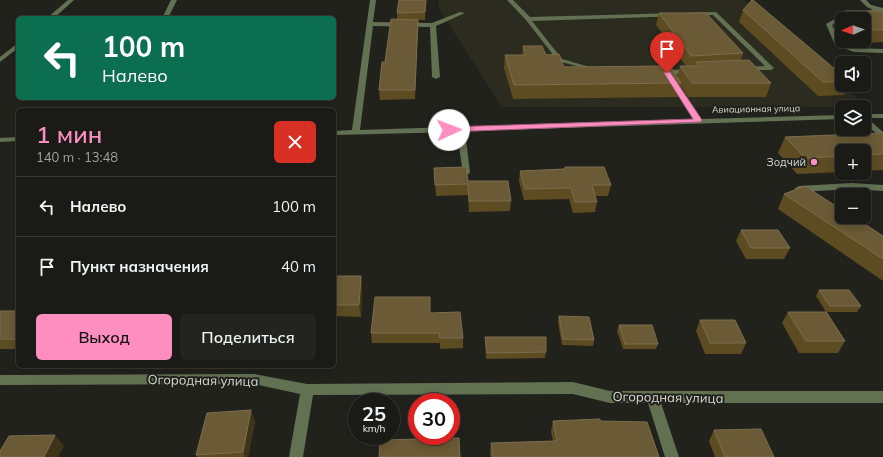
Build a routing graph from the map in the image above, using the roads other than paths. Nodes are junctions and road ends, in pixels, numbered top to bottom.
1 (71, 0) edge
2 (174, 0) edge
3 (373, 0) edge
4 (510, 0) edge
5 (863, 0) edge
6 (882, 10) edge
7 (462, 13) dead end
8 (52, 16) edge
9 (166, 16) edge
10 (528, 19) junction
11 (370, 24) junction
12 (433, 25) junction
13 (16, 47) edge
14 (883, 51) edge
15 (0, 60) edge
16 (739, 69) edge
17 (603, 71) edge
18 (699, 72) edge
19 (436, 77) dead end
20 (871, 116) edge
21 (883, 116) edge
22 (835, 117) edge
23 (698, 120) junction
24 (871, 126) edge
25 (462, 129) junction
26 (356, 132) junction
27 (336, 133) edge
28 (883, 136) edge
29 (16, 139) edge
30 (0, 140) edge
31 (466, 172) edge
32 (798, 188) edge
33 (883, 188) edge
34 (0, 380) edge
35 (307, 390) junction
36 (883, 397) edge
37 (653, 398) junction
38 (296, 457) edge
39 (672, 457) edge

1 - 8 street
2 - 9 street
3 - 11 street
4 - 10 street
5 - 6 street
6 - 14 street
7 - 12 street
10 - 16 street
10 - 17 street
11 - 12 street
11 - 26 street
12 - 19 street
13 - 15 street
18 - 23 street
20 - 21 street
22 - 23 street, Авиационная улица
23 - 25 street, Авиационная улица
24 - 28 street
25 - 26 street, Авиационная улица
25 - 31 street
26 - 27 street, Авиационная улица
29 - 30 street
32 - 33 street
34 - 35 street, Огородная улица
35 - 37 street, Огородная улица
35 - 38 street
36 - 37 street, Огородная улица
37 - 39 street

